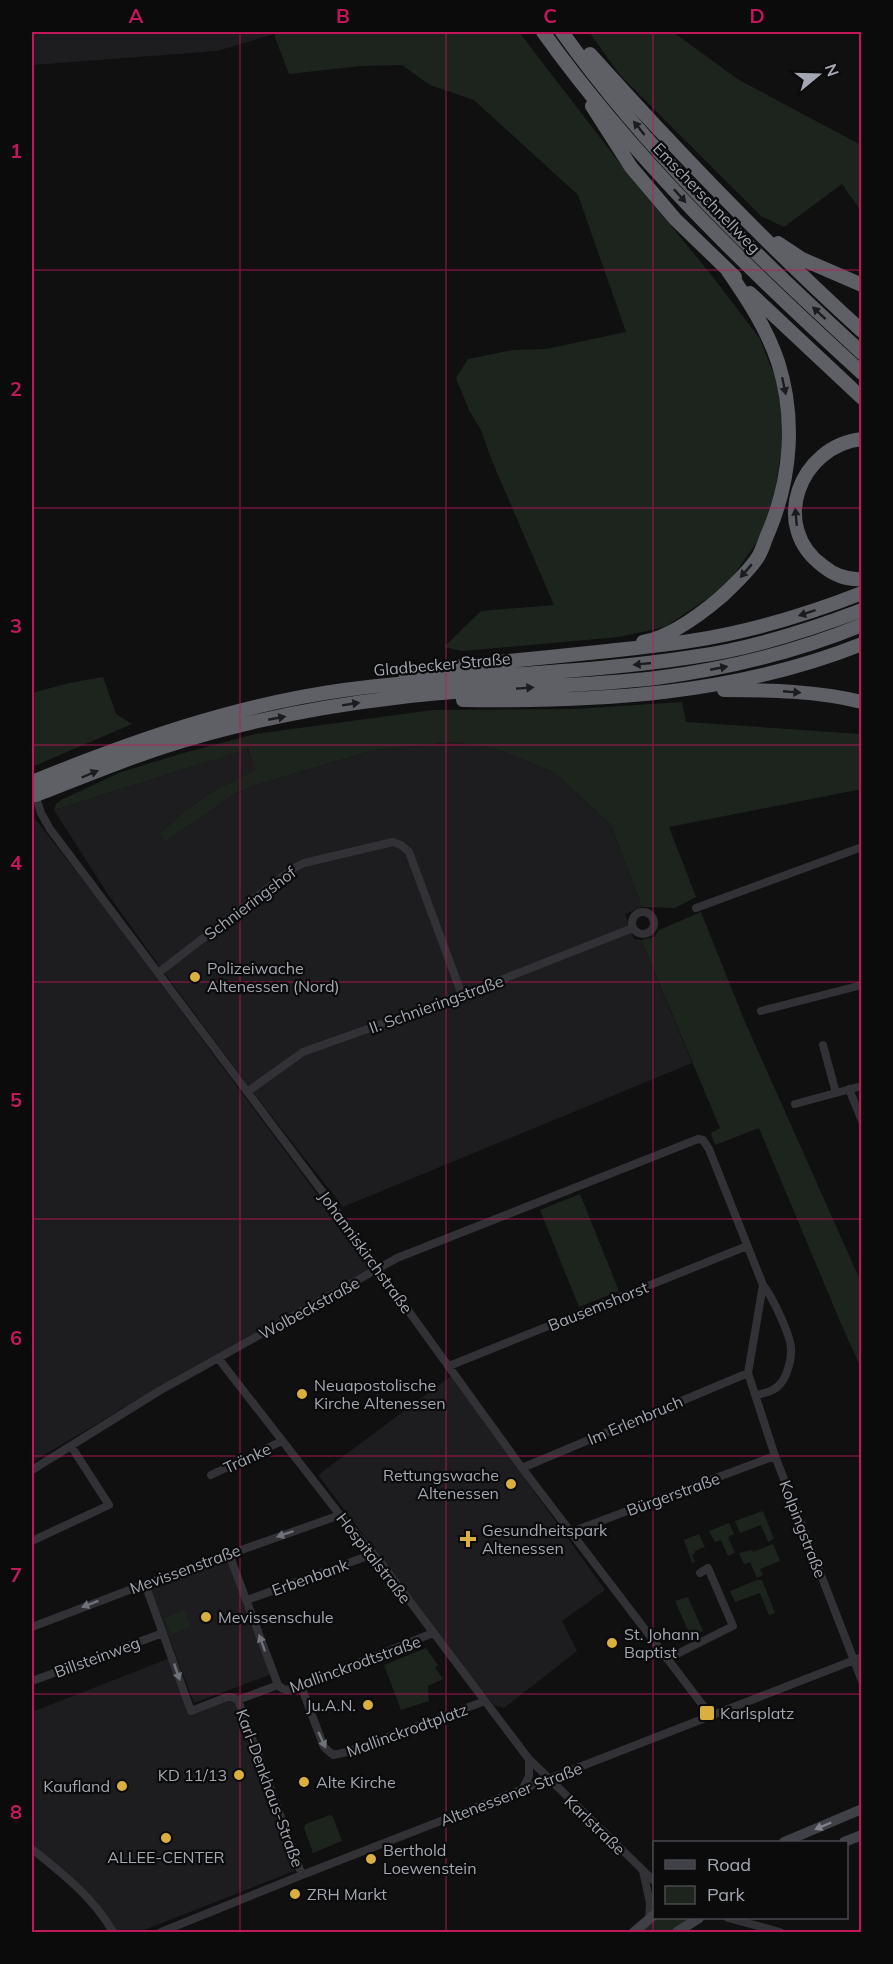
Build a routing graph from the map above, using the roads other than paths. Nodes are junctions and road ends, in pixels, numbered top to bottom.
1 (543, 32) edge
2 (562, 32) edge
3 (572, 32) edge
4 (560, 56) junction
5 (751, 225) junction
6 (728, 270) junction
7 (861, 285) edge
8 (861, 331) edge
9 (861, 353) edge
10 (861, 373) edge
11 (861, 398) edge
12 (861, 439) edge
13 (861, 579) edge
14 (861, 593) edge
15 (861, 610) edge
16 (861, 626) edge
17 (861, 644) edge
18 (590, 653) junction
19 (343, 690) junction
20 (692, 690) junction
21 (404, 696) junction
22 (861, 702) edge
23 (33, 787) edge
24 (861, 847) edge
25 (696, 908) dead end
26 (633, 928) dead end
27 (158, 973) junction
28 (861, 985) edge
29 (462, 995) junction
30 (761, 1011) dead end
31 (823, 1045) dead end
32 (861, 1086) edge
33 (849, 1089) junction
34 (247, 1092) junction
35 (836, 1093) junction
36 (795, 1104) dead end
37 (861, 1121) edge
38 (747, 1246) junction
39 (378, 1269) junction
40 (763, 1285) junction
41 (218, 1359) junction
42 (449, 1366) junction
43 (748, 1373) junction
44 (756, 1395) junction
45 (282, 1441) junction
46 (71, 1446) junction
47 (775, 1456) junction
48 (522, 1468) junction
49 (32, 1470) edge
50 (212, 1475) dead end
51 (340, 1515) junction
52 (571, 1532) junction
53 (32, 1541) edge
54 (230, 1554) junction
55 (373, 1554) junction
56 (700, 1573) dead end
57 (145, 1584) junction
58 (246, 1600) junction
59 (32, 1627) edge
60 (163, 1633) junction
61 (433, 1633) junction
62 (667, 1659) junction
63 (858, 1659) edge
64 (32, 1681) edge
65 (861, 1681) edge
66 (278, 1685) junction
67 (301, 1686) junction
68 (238, 1700) junction
69 (485, 1701) junction
70 (711, 1716) junction
71 (528, 1758) junction
72 (549, 1779) junction
73 (522, 1790) junction
74 (861, 1809) edge
75 (861, 1835) edge
76 (786, 1841) edge
77 (846, 1841) edge
78 (32, 1849) edge
79 (642, 1870) junction
80 (302, 1875) junction
81 (653, 1880) edge
82 (652, 1918) edge
83 (696, 1919) edge
84 (749, 1921) edge
85 (112, 1932) edge
86 (161, 1932) edge
87 (634, 1932) edge
88 (677, 1932) edge
89 (780, 1932) edge

1 - 4 highway, Emscherschnellweg
9 -> 2 highway, Emscherschnellweg
3 - 5 highway
4 - 6 highway
4 -> 10 highway, Emscherschnellweg
5 - 7 highway
5 - 8 highway
6 - 11 highway
6 -> 18 highway
13 -> 12 highway
14 -> 18 highway
15 -> 19 highway, Gladbecker Straße
21 -> 16 highway, Gladbecker Straße
17 - 20 highway
18 - 19 highway
19 - 23 highway, Gladbecker Straße
20 - 21 highway
20 -> 22 highway
23 -> 21 highway, Gladbecker Straße
23 - 27 street, Johanniskirchstraße
24 - 25 street
26 - 29 street, II. Schnieringstraße
27 - 29 street, Schnieringshof
27 - 34 street, Johanniskirchstraße
28 - 30 street
29 - 34 street, II. Schnieringstraße
31 - 35 street
32 - 33 street
33 - 35 street
33 - 37 street
34 - 39 street, Johanniskirchstraße
35 - 36 street
38 - 39 street, Wolbeckstraße
38 - 40 street
38 - 42 street, Bausemshorst
39 - 41 street, Wolbeckstraße
39 - 42 street, Johanniskirchstraße
40 - 43 street, Kolpingstraße
40 - 44 street
41 - 45 street, Hospitalstraße
41 - 46 street, Wolbeckstraße
42 - 48 street, Johanniskirchstraße
43 - 44 street, Kolpingstraße
43 - 48 street, Im Erlenbruch
44 - 47 street, Kolpingstraße
45 - 50 street, Tränke
45 - 51 street, Hospitalstraße
46 - 49 street, Wolbeckstraße
46 - 53 street
47 - 52 street, Bürgerstraße
47 - 63 street, Kolpingstraße
48 - 52 street, Johanniskirchstraße
51 -> 54 street, Mevissenstraße
51 - 55 street, Hospitalstraße
52 - 62 street, Johanniskirchstraße
54 - 57 street, Mevissenstraße
54 - 58 street, Mallinckrodtstraße
55 - 58 street, Erbenbank
55 - 61 street, Hospitalstraße
56 - 62 street
57 -> 59 street, Mevissenstraße
57 - 60 street
66 -> 58 street, Mallinckrodtstraße
60 - 64 street, Billsteinweg
60 -> 68 street, Mallinckrodtstraße
61 - 67 street, Mallinckrodtstraße
61 - 69 street, Hospitalstraße
62 - 70 street, Johanniskirchstraße
63 - 65 street, Kolpingstraße
63 - 70 street, Altenessener Straße
66 - 67 street, Mallinckrodtstraße
66 - 68 street, Mallinckrodtstraße
67 -> 69 street, Mallinckrodtplatz
68 - 80 street, Karl-Denkhaus-Straße
69 - 71 street, Hospitalstraße
70 - 72 street, Altenessener Straße
71 - 72 street, Hospitalstraße
71 - 73 street
72 - 73 street, Altenessener Straße
72 - 79 street, Karlstraße
73 - 80 street, Altenessener Straße
74 -> 76 main road
75 - 77 main road
78 - 85 street
79 - 81 street, Karlstraße
79 - 82 street
80 - 86 street, Altenessener Straße
82 - 87 main road
83 - 88 main road
84 - 89 street

